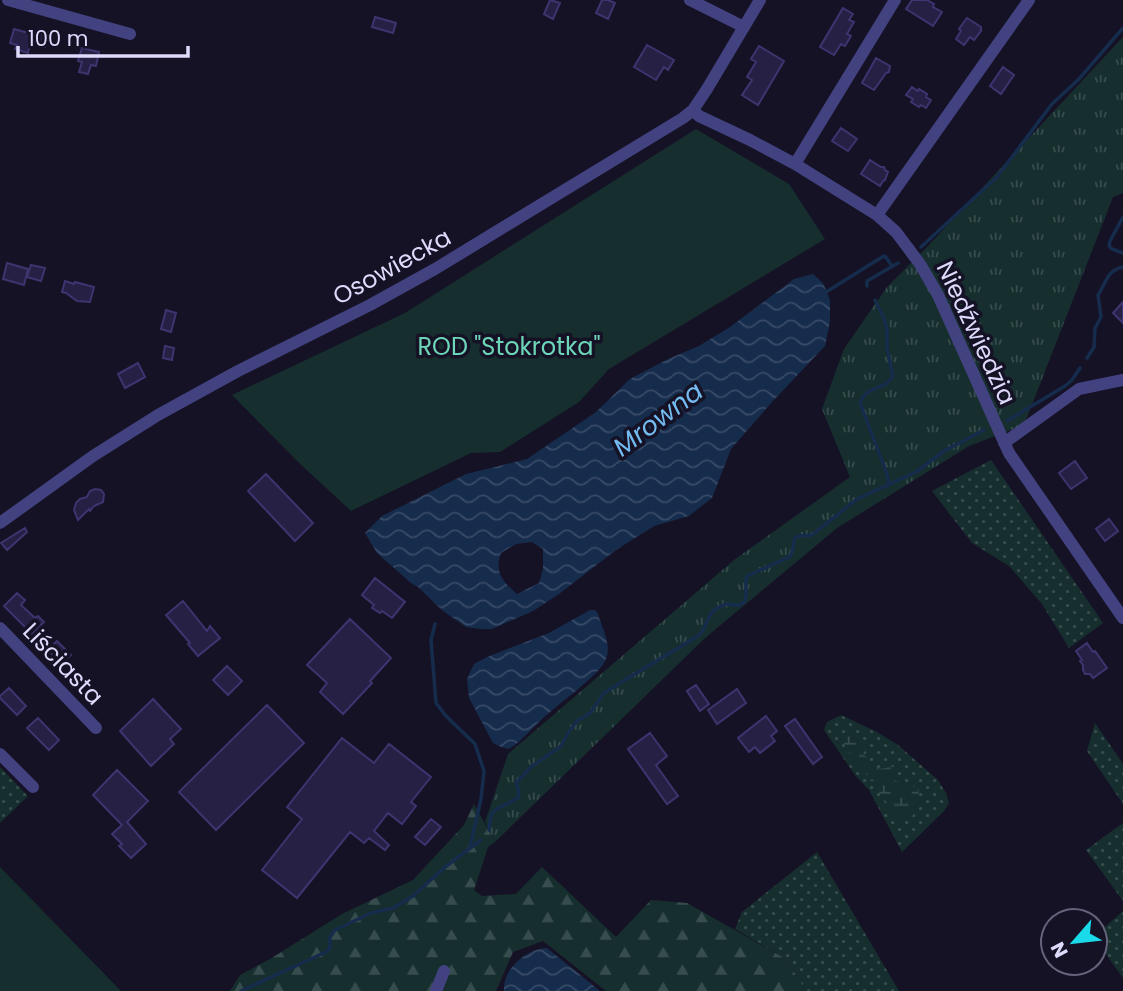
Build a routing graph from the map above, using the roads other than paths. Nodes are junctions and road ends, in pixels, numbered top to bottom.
1 (8, 0) edge
2 (690, 0) edge
3 (760, 0) edge
4 (895, 0) edge
5 (1028, 0) edge
6 (744, 27) junction
7 (131, 34) dead end
8 (693, 110) junction
9 (795, 164) junction
10 (877, 215) junction
11 (1123, 380) edge
12 (1004, 443) junction
13 (0, 523) edge
14 (1123, 618) edge
15 (0, 628) edge
16 (96, 728) dead end
17 (0, 754) edge
18 (33, 787) dead end
19 (444, 971) dead end
20 (436, 991) edge

1 - 7 street
2 - 6 street
3 - 6 street, Osowiecka
4 - 9 street
5 - 10 street
6 - 8 street, Osowiecka
8 - 9 street, Niedźwiedzia
8 - 13 street, Osowiecka
9 - 10 street, Niedźwiedzia
10 - 12 street, Niedźwiedzia
11 - 12 street
12 - 14 street, Niedźwiedzia
15 - 16 street, Liściasta
17 - 18 street
19 - 20 street

